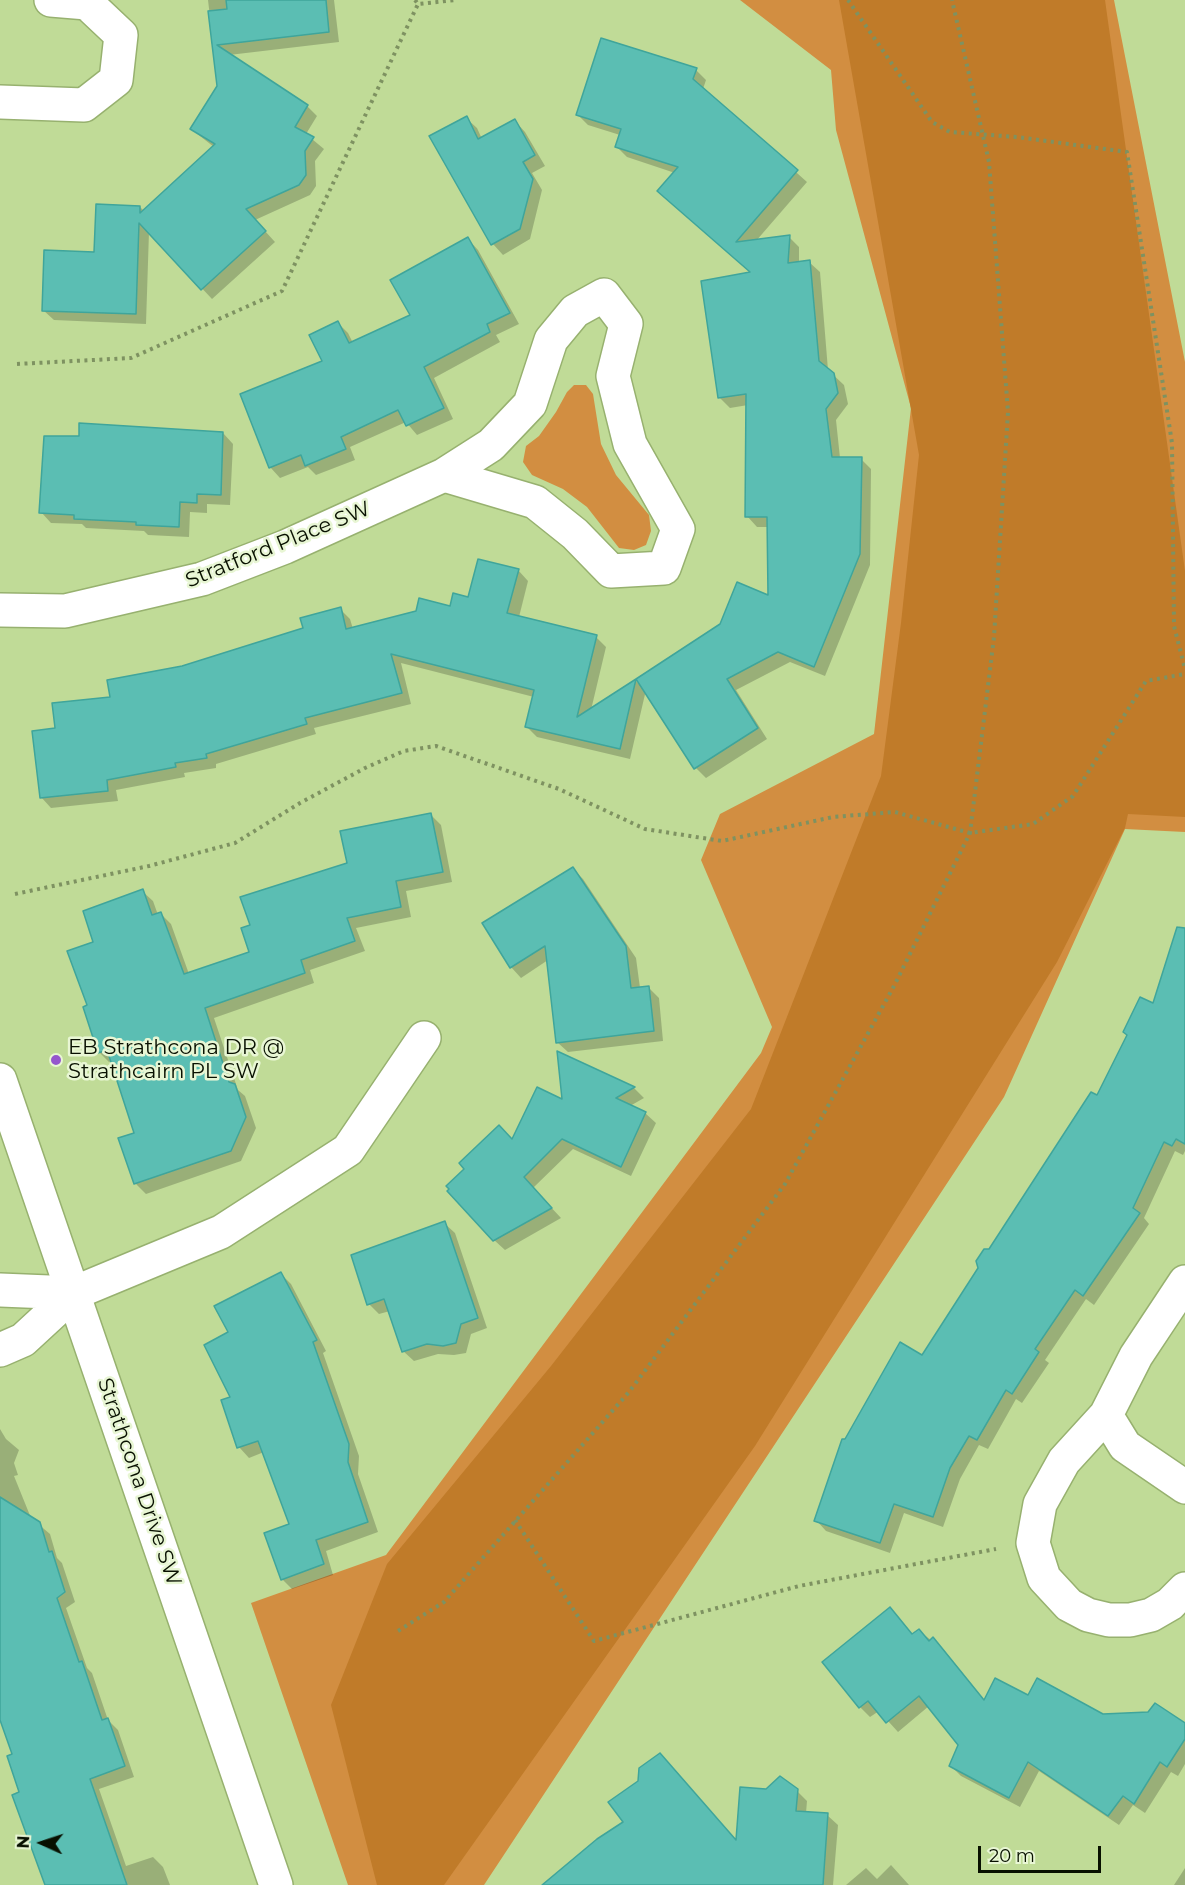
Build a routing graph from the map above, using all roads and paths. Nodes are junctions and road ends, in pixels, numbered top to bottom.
1 (51, 0) edge
2 (456, 0) edge
3 (848, 0) edge
4 (952, 0) edge
5 (417, 2) edge
6 (0, 102) edge
7 (982, 134) junction
8 (17, 364) dead end
9 (444, 475) junction
10 (0, 610) edge
11 (1185, 669) edge
12 (1185, 674) edge
13 (970, 833) junction
14 (15, 894) dead end
15 (424, 1038) dead end
16 (0, 1080) edge
17 (1185, 1282) edge
18 (0, 1290) edge
19 (74, 1293) junction
20 (0, 1350) edge
21 (1106, 1415) junction
22 (1185, 1486) edge
23 (515, 1520) junction
24 (1033, 1543) junction
25 (1185, 1589) edge
26 (398, 1631) dead end
27 (276, 1885) edge

1 - 6 street
2 - 5 path
3 - 7 path
4 - 7 path
5 - 8 path
7 - 11 path
7 - 13 path
9 - 9 street, Stratford Place SW
9 - 10 street, Stratford Place SW
12 - 13 path
13 - 14 path
13 - 23 path
15 - 19 street
16 - 19 street, Strathcona Drive SW
17 - 21 street
18 - 19 street
19 - 20 street
19 - 27 street, Strathcona Drive SW
21 - 22 street
21 - 24 street
23 - 24 path
23 - 26 path
24 - 25 street

